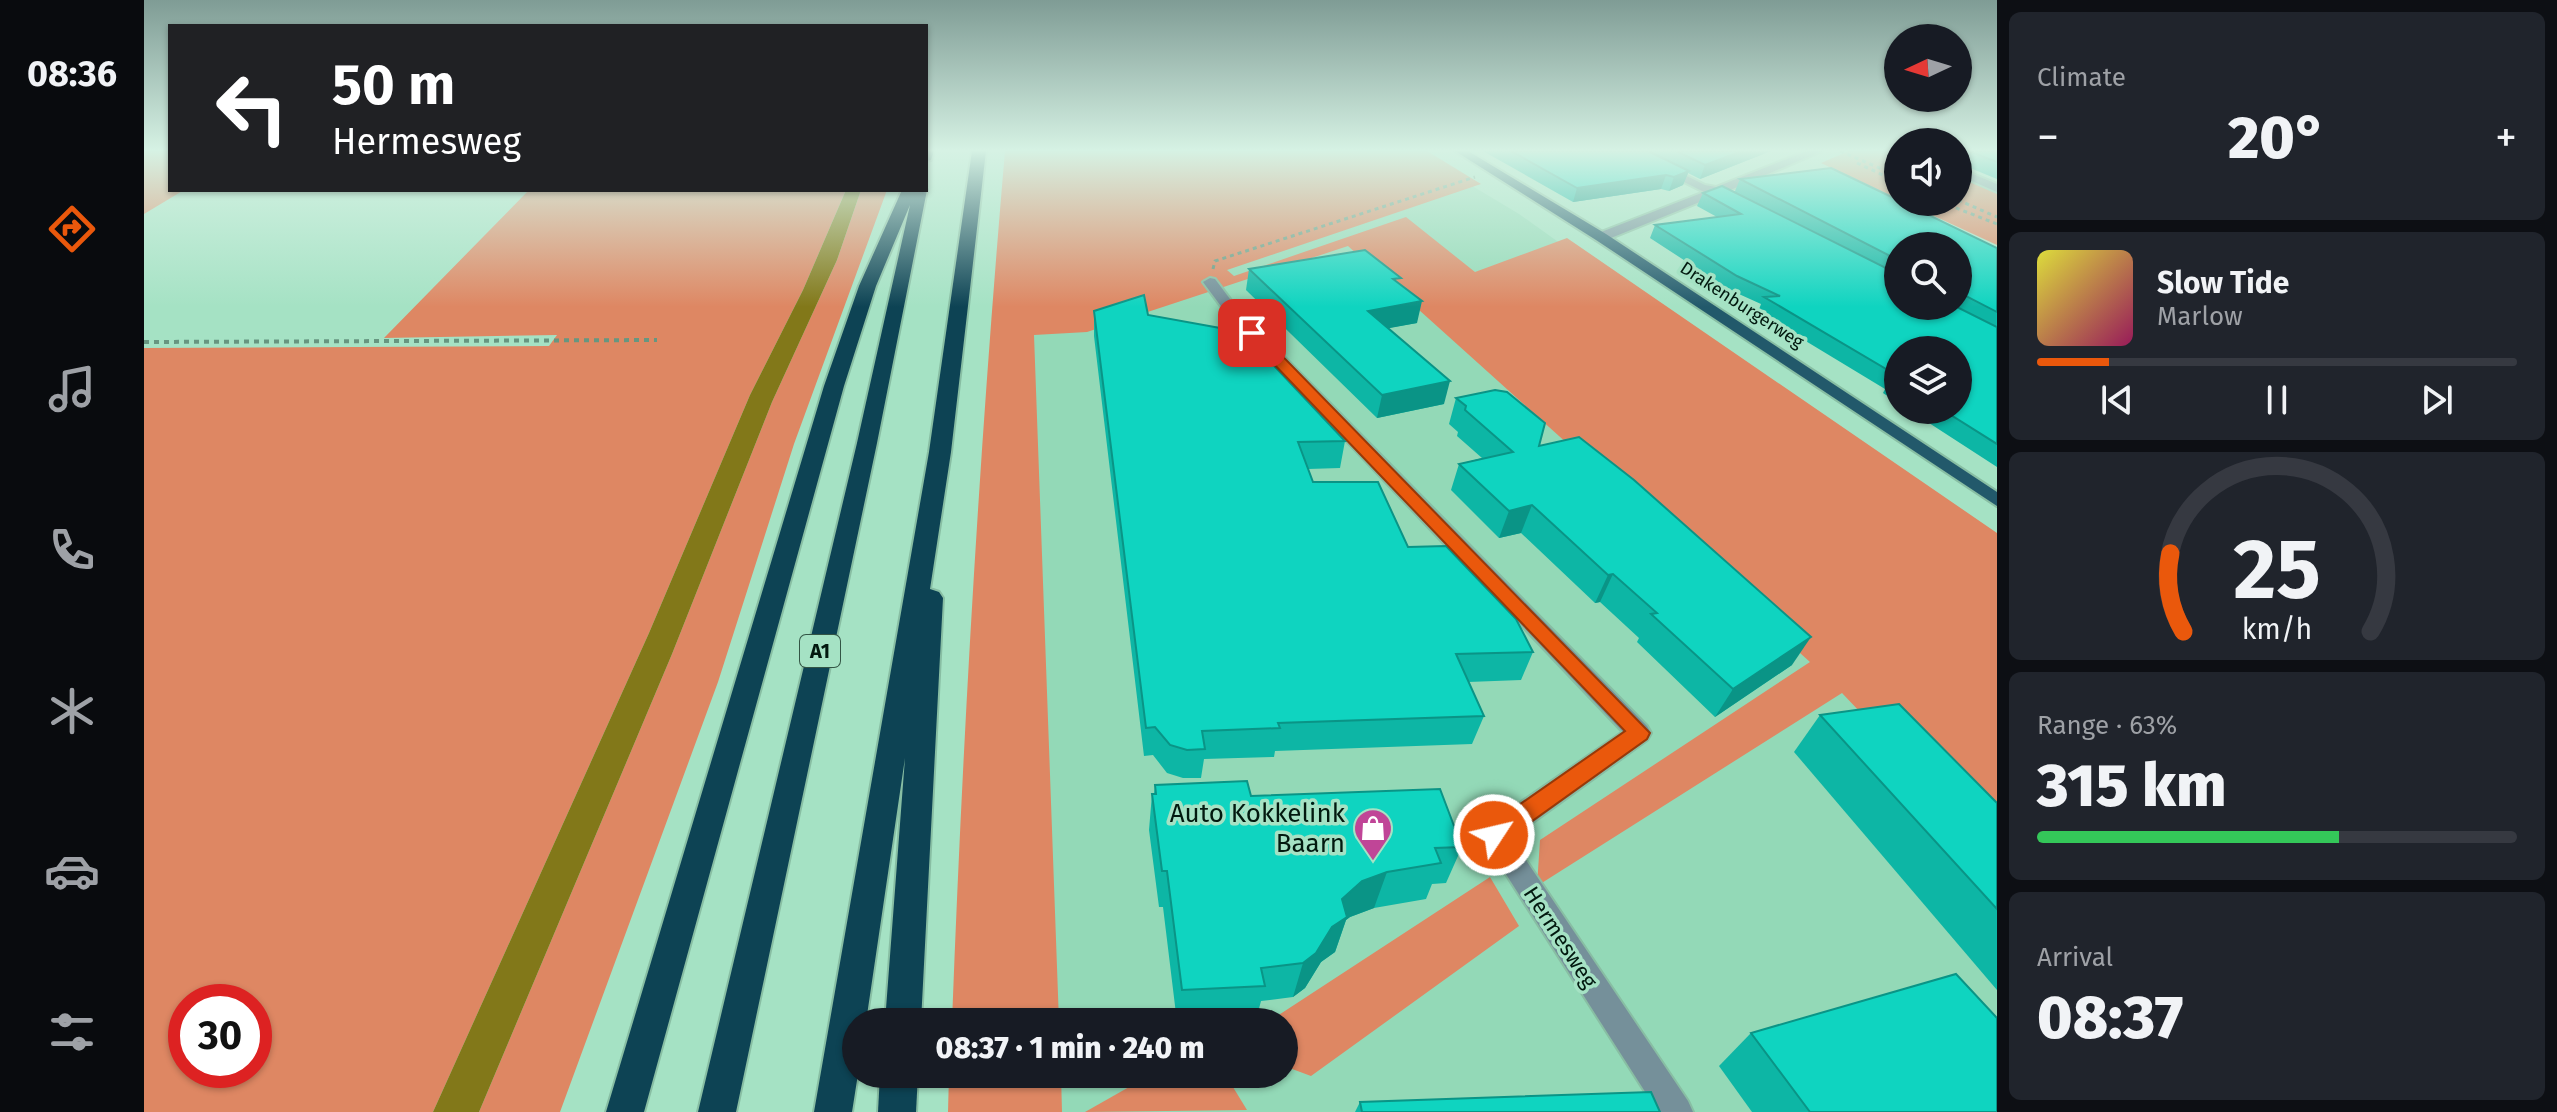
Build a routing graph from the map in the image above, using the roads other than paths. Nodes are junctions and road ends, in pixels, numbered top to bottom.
1 (903, 203) edge
2 (917, 203) edge
3 (972, 203) edge
4 (1546, 203) edge
5 (1688, 203) edge
6 (1743, 203) edge
7 (1747, 205) edge
8 (1601, 237) junction
9 (1210, 282) road end
10 (940, 452) junction
11 (1997, 500) edge
12 (904, 1008) edge
13 (898, 1088) edge
14 (625, 1112) edge
15 (717, 1112) edge
16 (833, 1112) edge
17 (897, 1112) edge
18 (1677, 1112) edge

1 - 14 highway
2 - 15 highway, A1
3 - 10 highway
4 - 8 main road, Drakenburgerweg
5 - 8 street
6 - 7 street
8 - 11 main road, Drakenburgerweg
9 - 18 street, Hermesweg
10 - 12 highway
10 - 16 highway
13 - 17 highway

